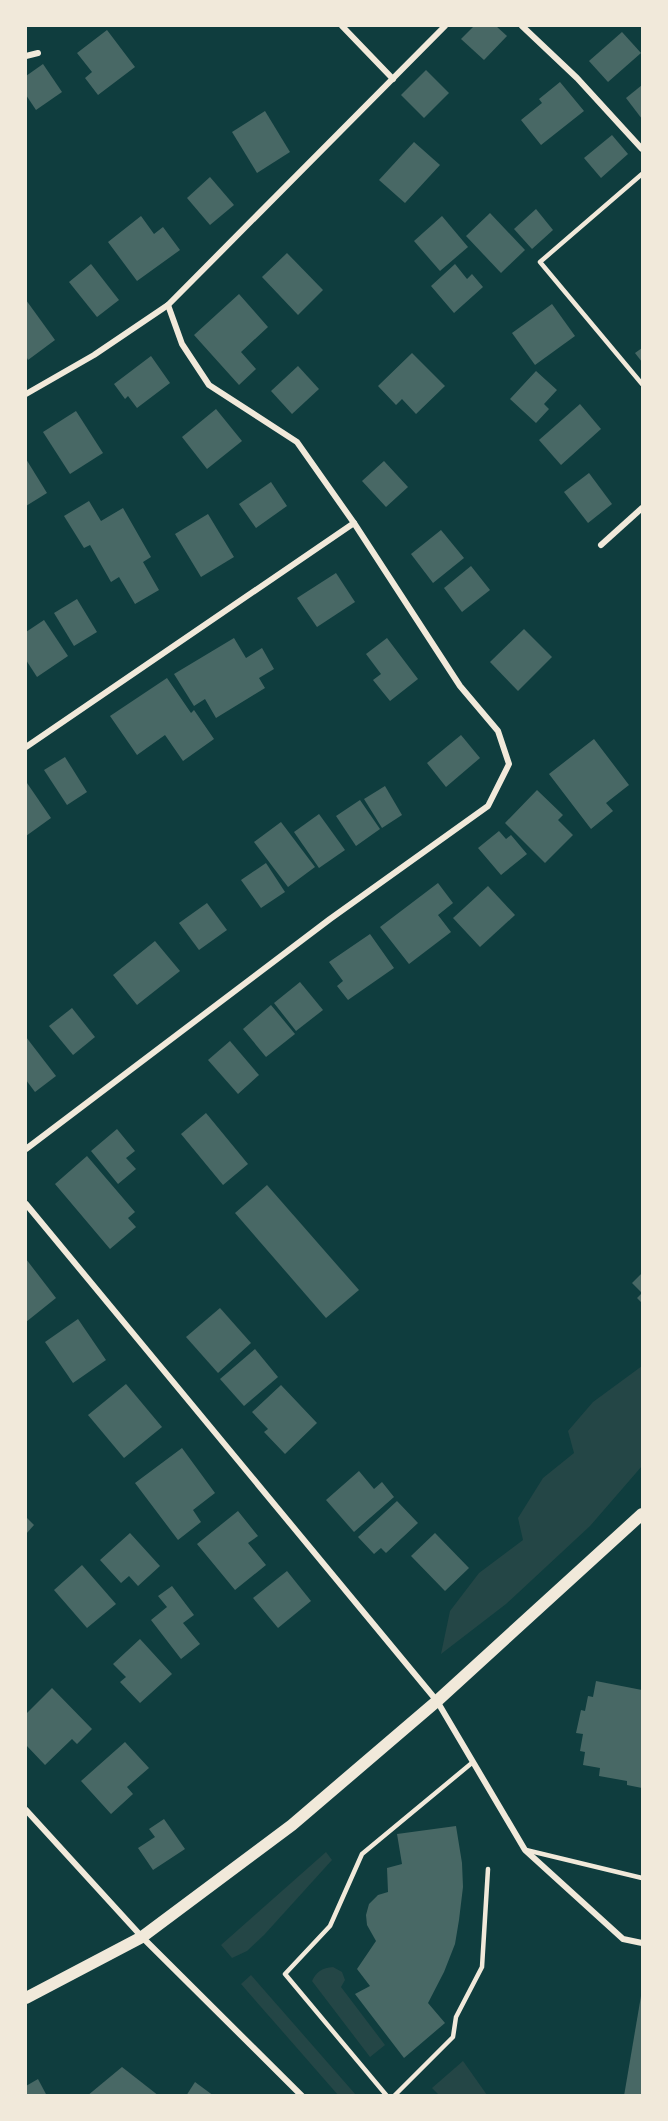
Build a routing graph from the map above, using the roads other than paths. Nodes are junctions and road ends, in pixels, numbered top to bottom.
1 (342, 26) edge
2 (445, 26) edge
3 (522, 26) edge
4 (38, 54) dead end
5 (26, 56) edge
6 (393, 79) junction
7 (642, 149) edge
8 (642, 174) edge
9 (168, 305) junction
10 (642, 384) edge
11 (26, 394) edge
12 (642, 508) edge
13 (354, 523) junction
14 (601, 545) dead end
15 (26, 747) edge
16 (26, 1149) edge
17 (26, 1204) edge
18 (642, 1514) edge
19 (437, 1701) junction
20 (473, 1762) junction
21 (26, 1810) edge
22 (525, 1850) junction
23 (488, 1869) dead end
24 (642, 1878) edge
25 (142, 1937) junction
26 (642, 1942) edge
27 (26, 1998) edge
28 (302, 2096) edge
29 (387, 2096) edge
30 (394, 2096) edge

1 - 6 street
2 - 6 street
3 - 7 street
4 - 5 street
6 - 9 street
8 - 10 lane
9 - 11 street
9 - 13 street
12 - 14 street
13 - 15 street
13 - 16 street
17 - 19 street
18 - 19 main road
19 - 20 street
19 - 25 main road
20 - 22 street
20 - 29 lane
21 - 25 street
22 - 24 lane
22 - 26 street
23 - 30 lane
25 - 27 main road
25 - 28 street

